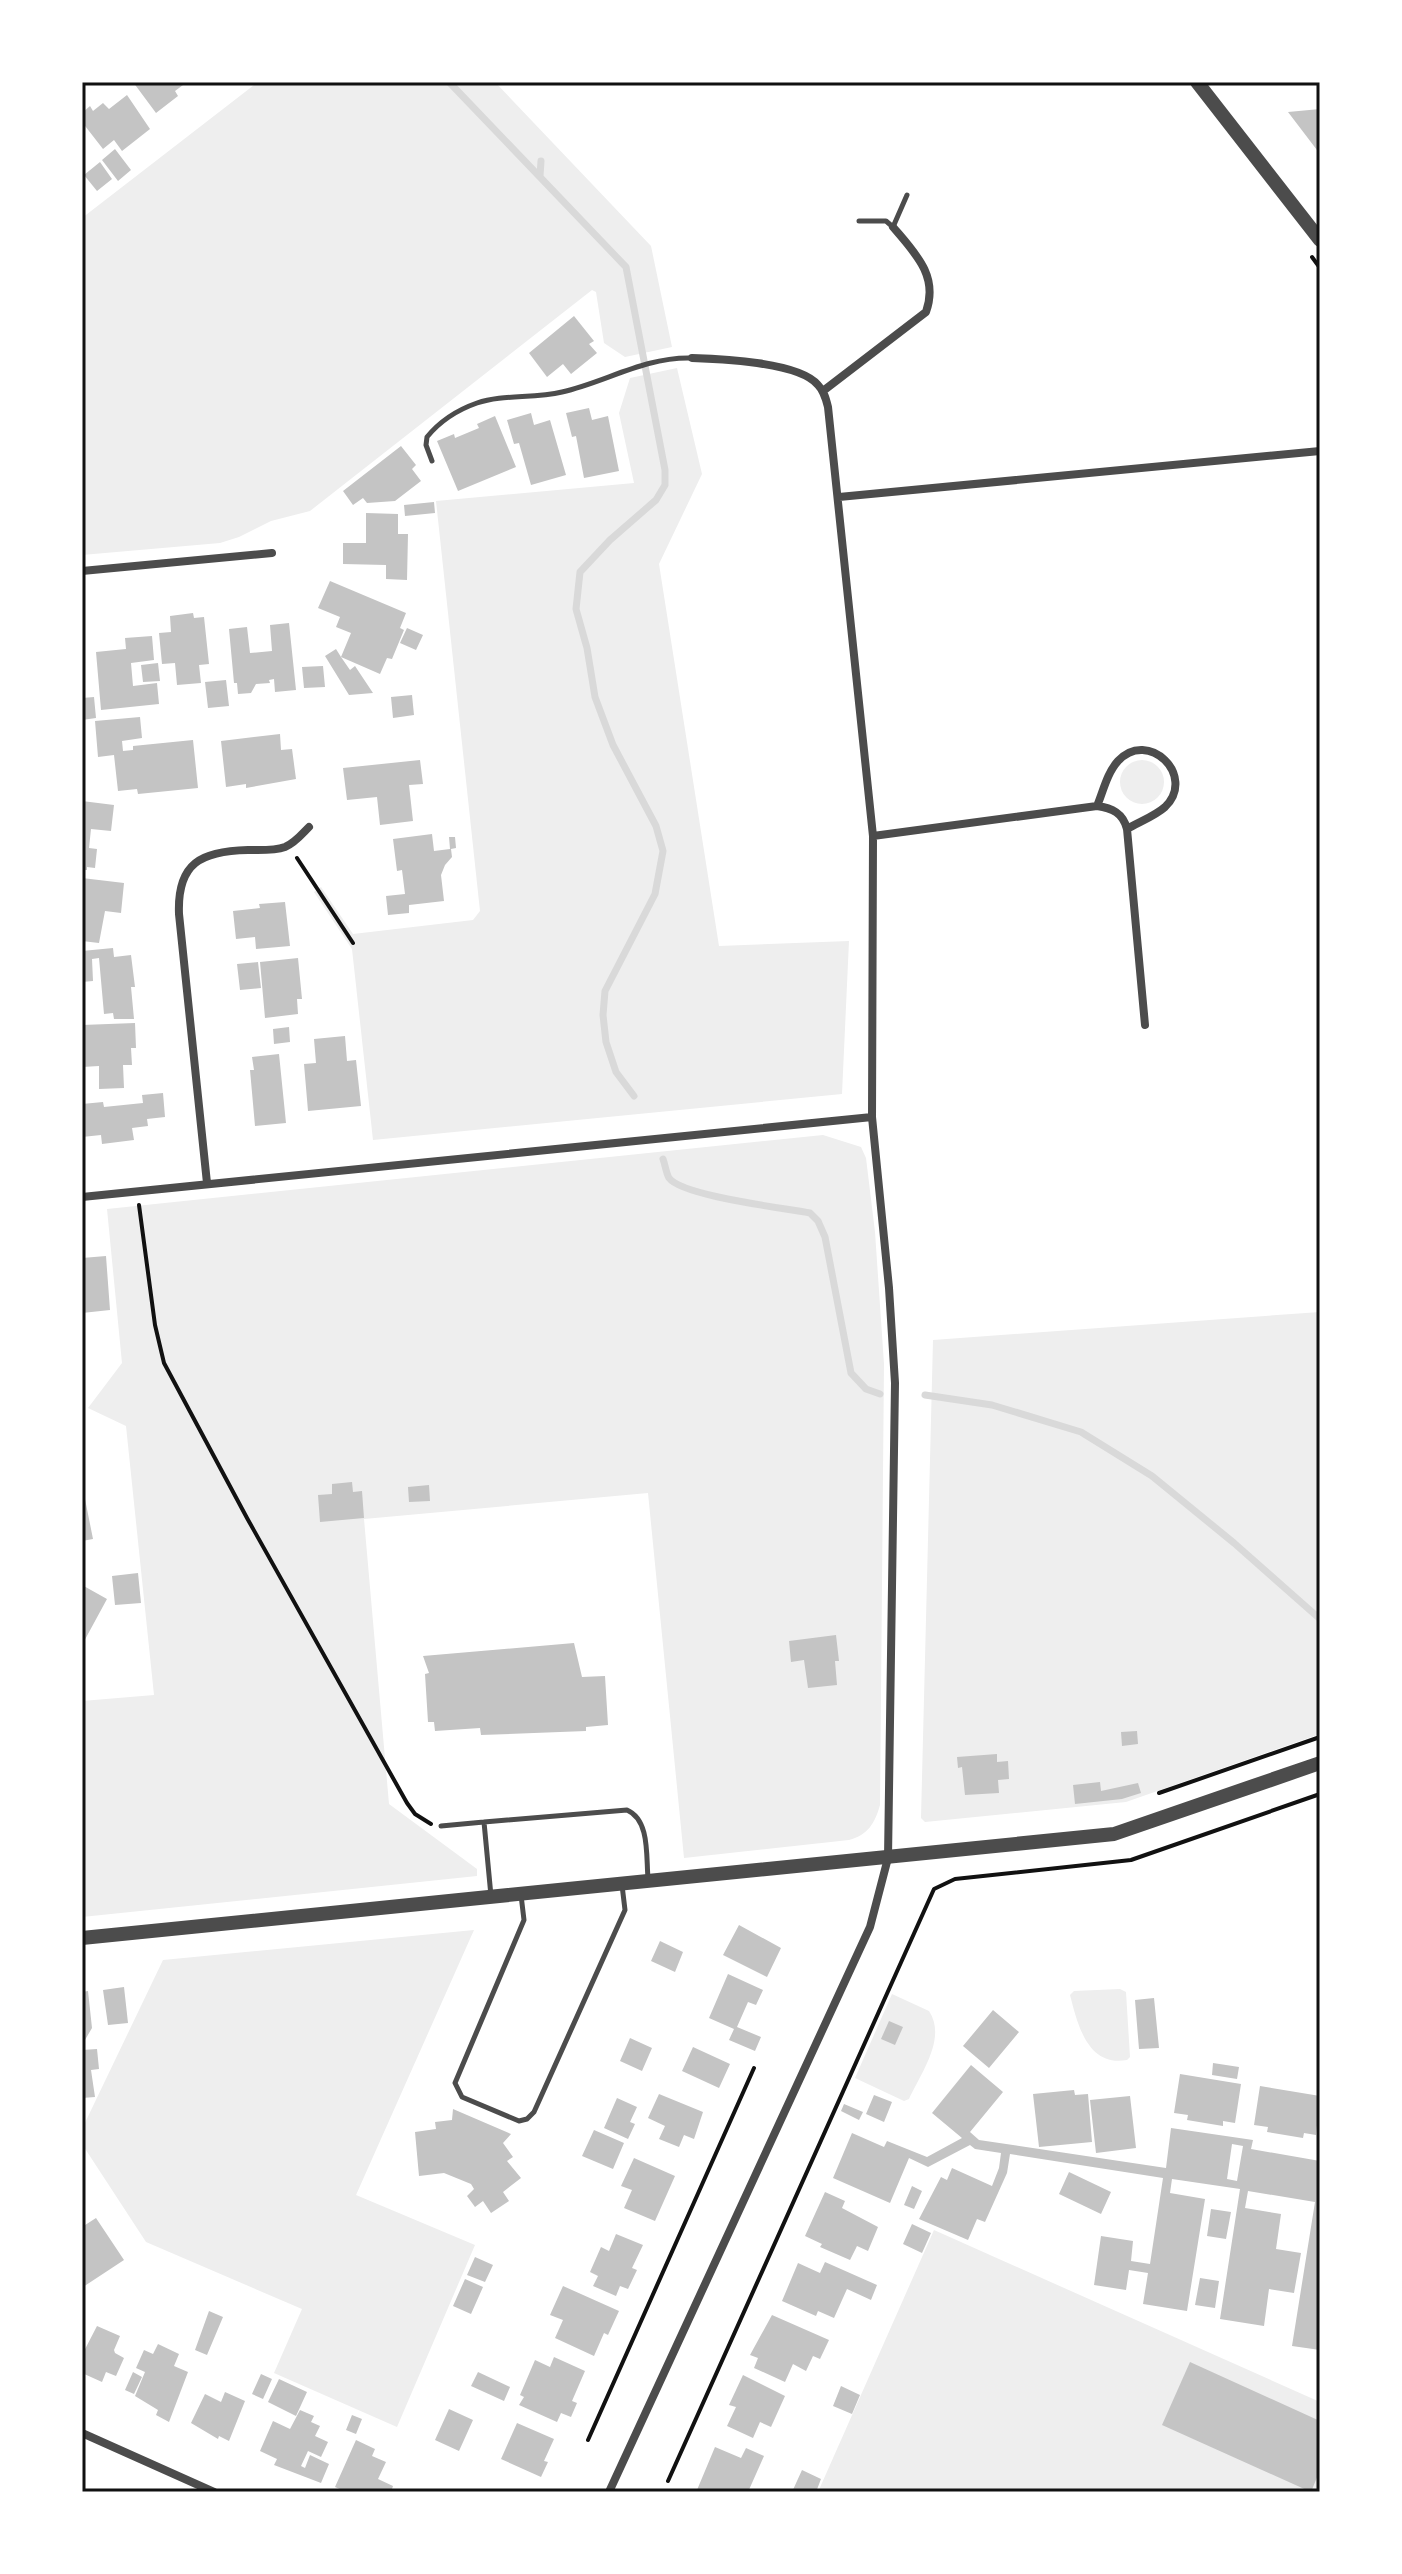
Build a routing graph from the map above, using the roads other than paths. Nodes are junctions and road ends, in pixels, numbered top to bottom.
1 (1197, 82) edge
2 (907, 195) dead end
3 (859, 221) dead end
4 (893, 227) junction
5 (1320, 240) edge
6 (692, 358) joint
7 (823, 391) junction
8 (1320, 451) edge
9 (432, 461) dead end
10 (839, 497) junction
11 (272, 553) dead end
12 (82, 571) edge
13 (1097, 806) junction
14 (309, 827) dead end
15 (1127, 829) junction
16 (873, 836) junction
17 (1145, 1025) dead end
18 (872, 1117) junction
19 (207, 1183) junction
20 (82, 1197) edge
21 (1320, 1763) edge
22 (484, 1822) junction
23 (441, 1826) road end
24 (888, 1858) junction
25 (649, 1882) junction
26 (622, 1884) junction
27 (521, 1894) junction
28 (491, 1897) junction
29 (82, 1938) edge
30 (82, 2433) edge
31 (214, 2492) edge
32 (609, 2492) edge

1 - 5 street
2 - 4 lane
3 - 4 lane
4 - 7 street
6 - 7 street
6 - 9 lane
7 - 10 street
8 - 10 street
10 - 16 street
11 - 12 street
13 - 15 street
13 - 15 street
13 - 16 street
14 - 19 street
15 - 17 street
16 - 18 street
18 - 19 street
18 - 24 street
19 - 20 street
21 - 24 street
22 - 23 lane
22 - 25 lane
22 - 28 lane
24 - 25 street
24 - 32 street
25 - 26 street
26 - 27 street
26 - 27 lane
27 - 28 street
28 - 29 street
30 - 31 street

